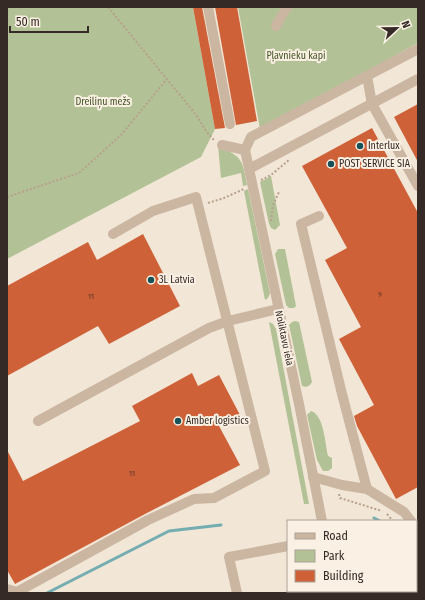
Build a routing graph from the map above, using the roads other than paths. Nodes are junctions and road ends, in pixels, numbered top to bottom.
1 (208, 7) edge
2 (287, 7) edge
3 (276, 26) dead end
4 (418, 49) edge
5 (366, 76) junction
6 (418, 79) edge
7 (372, 104) junction
8 (230, 124) dead end
9 (222, 145) road end
10 (244, 150) junction
11 (249, 169) junction
12 (418, 186) edge
13 (319, 216) dead end
14 (113, 234) dead end
15 (278, 309) junction
16 (228, 321) junction
17 (38, 421) dead end
18 (313, 477) junction
19 (367, 489) junction
20 (322, 520) edge
21 (410, 520) edge
22 (287, 546) edge
23 (7, 590) edge
24 (237, 593) edge

1 - 8 street
2 - 3 street
4 - 5 street
5 - 7 street
5 - 10 street
6 - 7 street
7 - 11 street
7 - 12 street
9 - 10 street
10 - 11 street, Noliktavu iela
11 - 15 street, Noliktavu iela
13 - 19 street
14 - 16 street
15 - 16 street
15 - 18 street, Noliktavu iela
16 - 17 street
16 - 23 street
18 - 19 street
18 - 20 street, Noliktavu iela
19 - 21 street
22 - 24 street

